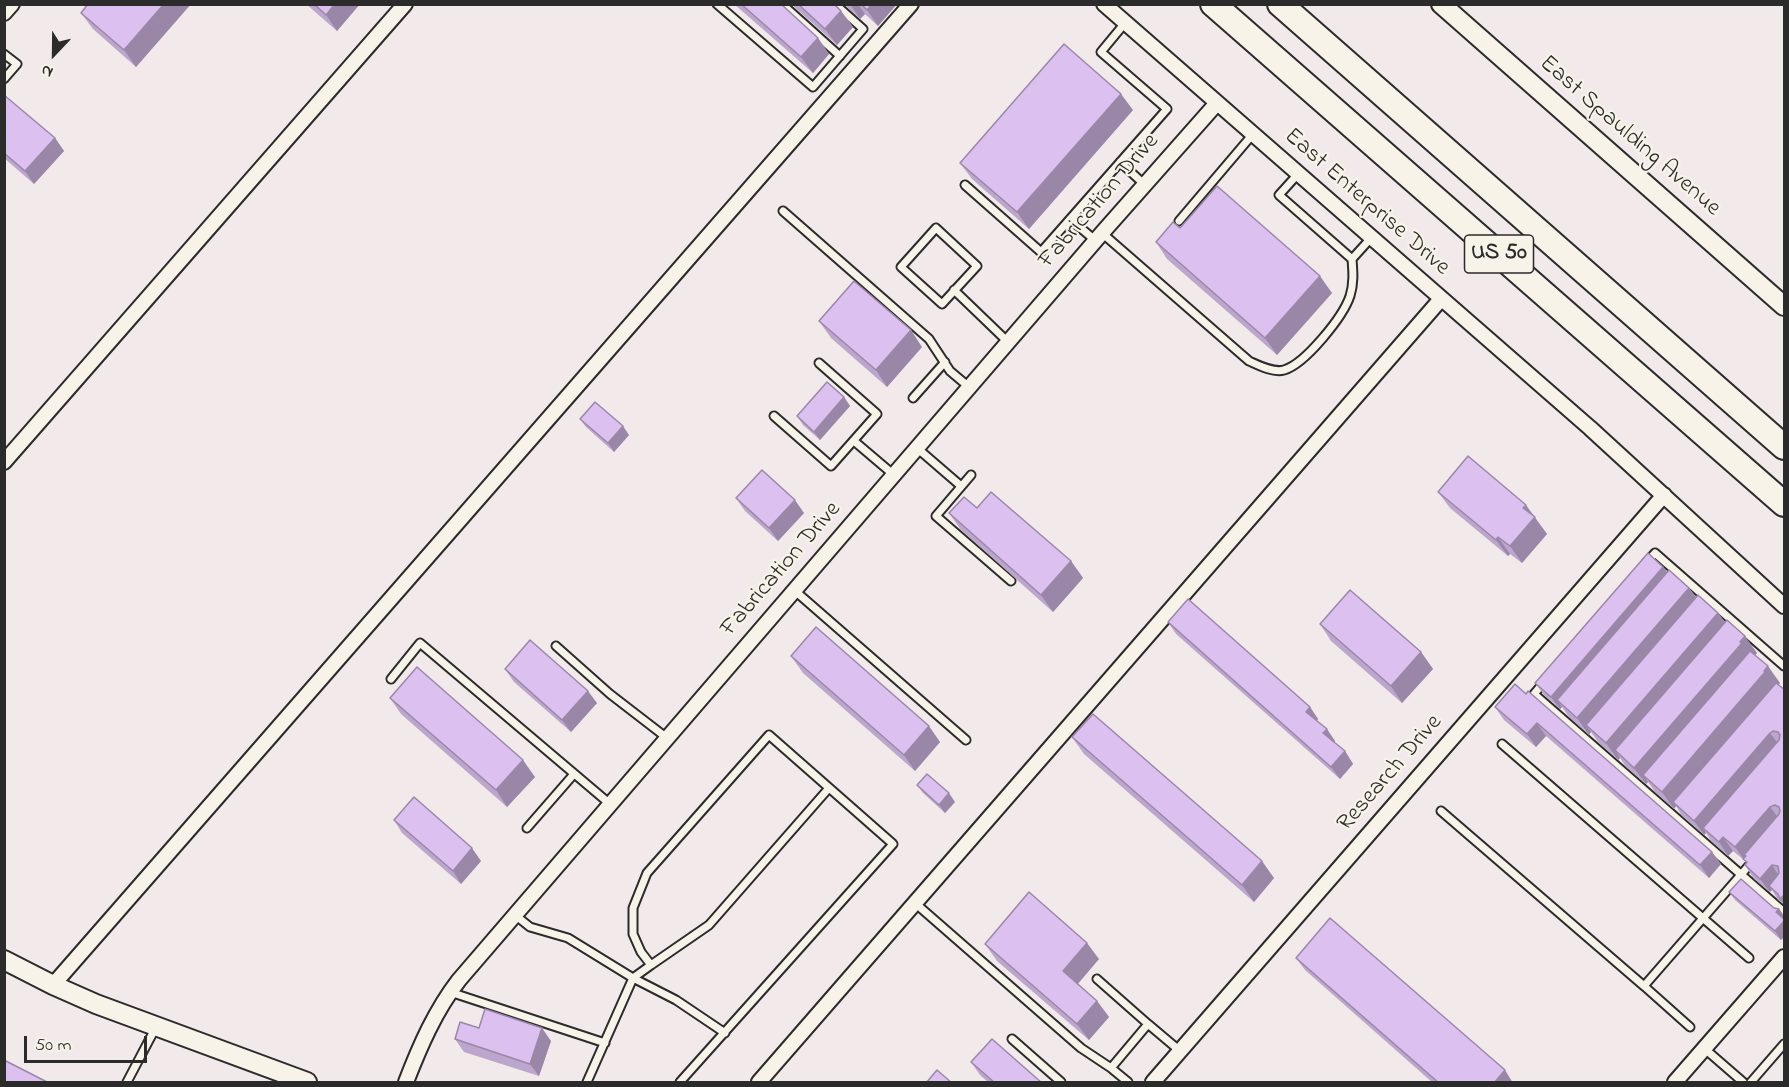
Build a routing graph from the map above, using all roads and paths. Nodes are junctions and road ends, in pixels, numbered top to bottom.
1 (12, 4) edge
2 (405, 4) edge
3 (717, 4) edge
4 (782, 4) edge
5 (835, 4) edge
6 (1104, 4) edge
7 (1213, 4) edge
8 (1280, 4) edge
9 (1441, 4) edge
10 (908, 5) edge
11 (4, 13) edge
12 (1125, 23) junction
13 (4, 54) edge
14 (840, 56) junction
15 (4, 79) edge
16 (1217, 104) junction
17 (1253, 134) junction
18 (1120, 162) junction
19 (1298, 174) junction
20 (965, 185) edge
21 (1145, 185) junction
22 (783, 211) dead end
23 (1070, 219) junction
24 (1179, 221) dead end
25 (1099, 237) junction
26 (1371, 238) junction
27 (1352, 259) junction
28 (954, 290) junction
29 (1441, 298) junction
30 (1785, 306) edge
31 (1008, 342) junction
32 (945, 362) junction
33 (819, 363) dead end
34 (969, 387) junction
35 (913, 398) dead end
36 (774, 416) dead end
37 (854, 441) junction
38 (1785, 447) edge
39 (917, 448) junction
40 (4, 462) edge
41 (894, 475) junction
42 (971, 475) dead end
43 (961, 486) junction
44 (1664, 495) junction
45 (1785, 504) edge
46 (1640, 570) edge
47 (1682, 577) junction
48 (1011, 581) edge
49 (1675, 586) edge
50 (794, 590) junction
51 (1711, 602) junction
52 (1785, 606) edge
53 (1704, 611) edge
54 (1740, 627) junction
55 (1732, 636) edge
56 (556, 646) dead end
57 (1768, 651) junction
58 (1760, 660) edge
59 (1785, 666) edge
60 (1549, 676) edge
61 (391, 679) dead end
62 (1569, 708) edge
63 (1561, 717) junction
64 (1598, 733) edge
65 (667, 738) junction
66 (966, 740) dead end
67 (1590, 742) junction
68 (1502, 744) dead end
69 (1627, 759) edge
70 (1619, 767) junction
71 (574, 774) junction
72 (1654, 783) edge
73 (829, 788) junction
74 (1647, 792) junction
75 (610, 804) junction
76 (1683, 808) edge
77 (1441, 811) dead end
78 (1675, 816) junction
79 (527, 828) dead end
80 (1712, 834) edge
81 (1705, 842) junction
82 (1756, 857) edge
83 (1742, 874) junction
84 (1778, 892) edge
85 (1771, 900) junction
86 (915, 903) junction
87 (1785, 912) edge
88 (515, 915) junction
89 (1703, 918) junction
90 (1785, 957) edge
91 (1749, 958) dead end
92 (4, 960) edge
93 (651, 965) junction
94 (633, 978) junction
95 (1097, 979) dead end
96 (53, 986) junction
97 (1644, 986) junction
98 (450, 992) junction
99 (1148, 1024) junction
100 (156, 1027) junction
101 (1690, 1027) dead end
102 (724, 1033) junction
103 (1012, 1039) dead end
104 (605, 1043) junction
105 (1785, 1044) edge
106 (1705, 1049) junction
107 (1180, 1051) junction
108 (1111, 1068) junction
109 (127, 1083) edge
110 (307, 1083) edge
111 (406, 1083) edge
112 (587, 1083) edge
113 (680, 1083) edge
114 (759, 1083) edge
115 (1061, 1083) edge
116 (1128, 1083) edge
117 (1153, 1083) edge
118 (1675, 1083) edge
119 (1743, 1083) edge
120 (1751, 1083) edge

1 - 11 street
2 - 40 street
3 - 14 lane
4 - 14 lane
5 - 14 lane
6 - 12 street, East Enterprise Drive
7 - 45 highway, US 50
8 - 38 highway, US 50
9 - 30 street, East Spaulding Avenue
10 - 96 street
12 - 16 street, East Enterprise Drive
12 - 18 lane
13 - 15 lane
16 - 17 street, East Enterprise Drive
16 - 21 street, Fabrication Drive
17 - 19 street, East Enterprise Drive
17 - 24 lane
18 - 21 lane
18 - 23 lane
19 - 26 street, East Enterprise Drive
19 - 27 lane
20 - 23 lane
21 - 25 street, Fabrication Drive
22 - 32 lane
23 - 25 lane
25 - 27 lane
25 - 31 street, Fabrication Drive
26 - 27 lane
26 - 29 street, East Enterprise Drive
28 - 28 lane
28 - 31 lane
29 - 44 street, East Enterprise Drive
29 - 86 street
31 - 34 street, Fabrication Drive
32 - 34 lane
32 - 35 lane
33 - 37 lane
34 - 39 street, Fabrication Drive
36 - 37 lane
37 - 41 lane
39 - 41 street, Fabrication Drive
39 - 43 lane
41 - 50 street, Fabrication Drive
42 - 43 lane
43 - 48 lane
44 - 52 street, East Enterprise Drive
44 - 107 street, Research Drive
46 - 47 lane
47 - 49 lane
47 - 51 lane
50 - 65 street, Fabrication Drive
50 - 66 lane
51 - 53 lane
51 - 54 lane
54 - 55 lane
54 - 57 lane
56 - 65 lane
57 - 58 lane
57 - 59 lane
60 - 63 lane
61 - 71 lane
62 - 63 lane
63 - 67 lane
64 - 67 lane
65 - 75 street, Fabrication Drive
67 - 70 lane
68 - 89 lane
69 - 70 lane
70 - 74 lane
71 - 75 lane
71 - 79 lane
72 - 74 lane
73 - 93 lane
73 - 93 lane
73 - 102 lane
74 - 78 lane
75 - 88 street, Fabrication Drive
76 - 78 lane
77 - 97 lane
78 - 81 lane
80 - 81 lane
81 - 83 lane
82 - 83 lane
83 - 85 lane
83 - 89 lane
84 - 85 lane
85 - 87 lane
86 - 108 lane
86 - 114 street
88 - 94 lane
88 - 98 street, Fabrication Drive
89 - 91 lane
89 - 97 lane
90 - 106 street
92 - 96 street
93 - 94 lane
94 - 102 lane
94 - 104 lane
95 - 99 lane
96 - 100 street
97 - 101 lane
98 - 104 lane
98 - 111 street, Fabrication Drive
99 - 107 lane
99 - 108 lane
100 - 109 lane
100 - 110 street
102 - 113 lane
103 - 115 lane
104 - 112 lane
105 - 120 lane
106 - 118 street
106 - 119 lane
107 - 117 street, Research Drive
108 - 116 lane

